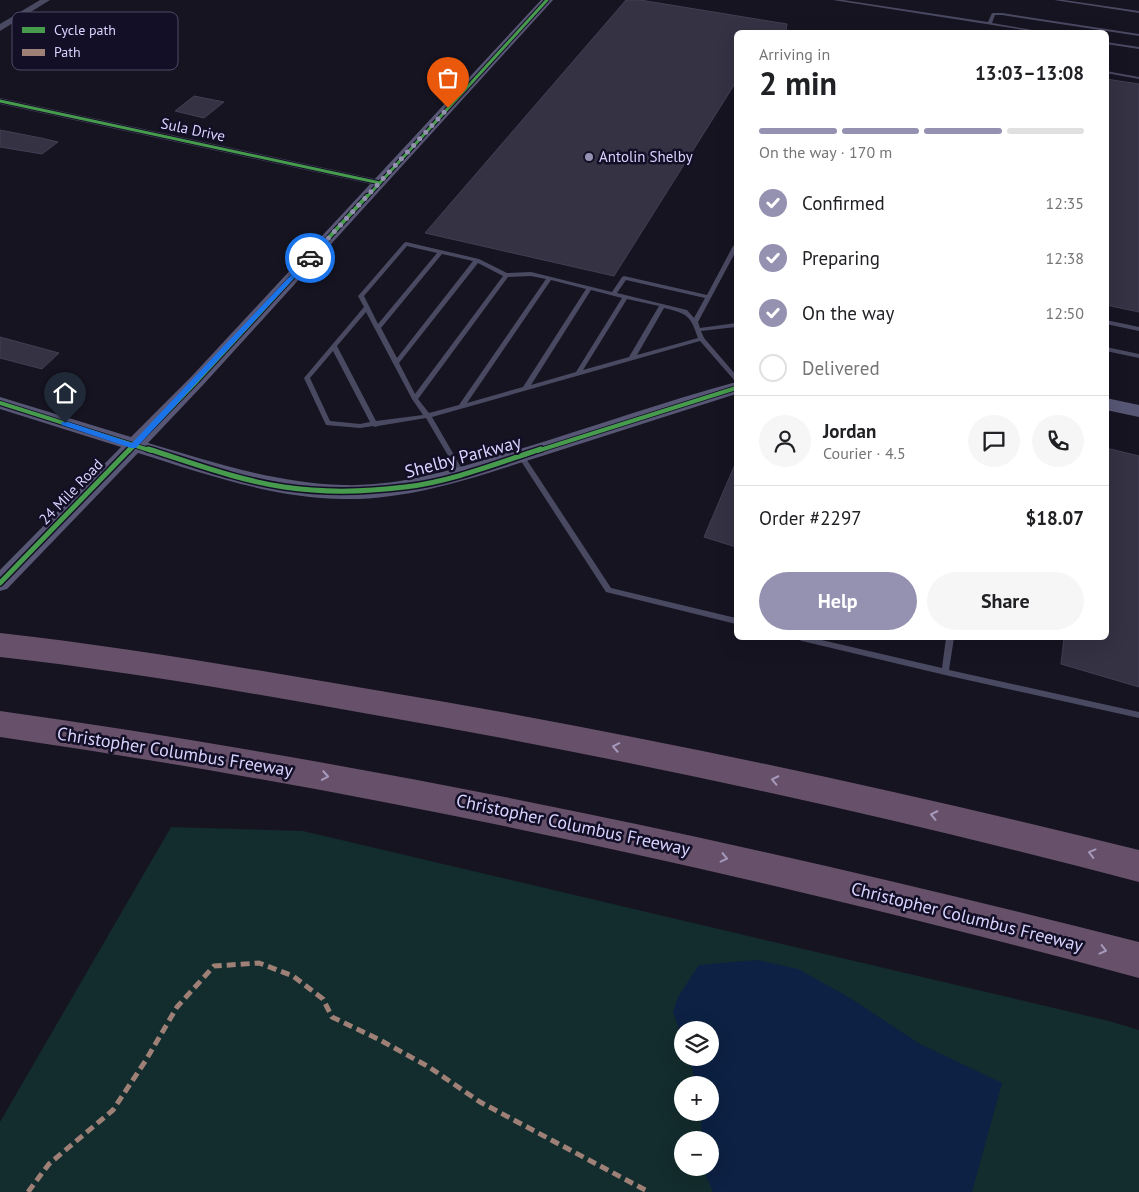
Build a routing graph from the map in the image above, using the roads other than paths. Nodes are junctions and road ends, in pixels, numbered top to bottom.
1 (46, 0) edge
2 (547, 0) edge
3 (834, 0) edge
4 (1056, 0) edge
5 (1110, 0) edge
6 (1084, 2) edge
7 (1139, 7) edge
8 (1109, 8) junction
9 (26, 12) edge
10 (1139, 12) edge
11 (12, 21) edge
12 (990, 24) junction
13 (0, 28) edge
14 (1029, 30) edge
15 (1106, 30) edge
16 (1109, 30) edge
17 (1139, 35) edge
18 (1109, 43) edge
19 (1139, 48) edge
20 (1109, 73) edge
21 (1139, 78) edge
22 (0, 101) edge
23 (380, 183) junction
24 (734, 250) edge
25 (441, 252) junction
26 (477, 260) junction
27 (506, 275) junction
28 (549, 279) junction
29 (590, 288) junction
30 (614, 294) junction
31 (624, 297) junction
32 (708, 297) junction
33 (662, 306) junction
34 (367, 307) junction
35 (695, 322) junction
36 (1109, 323) edge
37 (734, 325) edge
38 (378, 328) junction
39 (1139, 329) edge
40 (697, 330) junction
41 (701, 338) junction
42 (334, 346) junction
43 (1109, 350) edge
44 (1139, 356) edge
45 (632, 358) junction
46 (396, 363) junction
47 (578, 374) junction
48 (734, 377) edge
49 (525, 389) junction
50 (734, 389) edge
51 (414, 399) junction
52 (0, 403) edge
53 (1109, 405) edge
54 (461, 407) junction
55 (1139, 411) edge
56 (428, 416) junction
57 (375, 425) junction
58 (133, 446) junction
59 (520, 456) junction
60 (462, 474) junction
61 (0, 583) edge
62 (734, 621) edge
63 (810, 640) edge
64 (950, 640) edge
65 (0, 645) edge
66 (945, 672) junction
67 (1139, 715) edge
68 (0, 724) edge
69 (1139, 866) edge
70 (1139, 960) edge

1 - 9 street
2 - 23 street, 24 Mile Road
3 - 12 lane
4 - 6 lane
5 - 8 lane
6 - 8 lane
7 - 10 lane
8 - 10 lane
11 - 13 street
12 - 14 lane
12 - 15 lane
16 - 17 lane
18 - 19 lane
20 - 21 lane
22 - 23 street, Sula Drive
23 - 58 street, 24 Mile Road
24 - 32 lane
25 - 26 lane
25 - 34 lane
25 - 38 lane
26 - 27 lane
26 - 46 lane
27 - 28 lane
27 - 51 lane
28 - 29 lane
28 - 54 lane
29 - 30 lane
29 - 49 lane
30 - 31 lane
30 - 32 lane
31 - 33 lane
31 - 47 lane
32 - 35 lane
33 - 35 lane
33 - 45 lane
34 - 38 lane
34 - 42 lane
35 - 40 lane
36 - 39 lane
37 - 40 lane
38 - 46 lane
40 - 41 lane
41 - 45 lane
41 - 48 lane
42 - 57 lane
42 - 57 lane
43 - 44 lane
45 - 47 lane
46 - 51 lane
47 - 49 lane
49 - 54 lane
50 - 59 street, Shelby Parkway
51 - 56 lane
52 - 58 street, Shelby Parkway
53 - 55 street
54 - 56 lane
56 - 57 lane
56 - 60 lane
58 - 60 street, Shelby Parkway
58 - 61 street, 24 Mile Road
59 - 60 street, Shelby Parkway
59 - 62 lane
63 - 66 lane
64 - 66 lane
69 -> 65 highway
66 - 67 lane
68 -> 70 highway, Christopher Columbus Freeway

